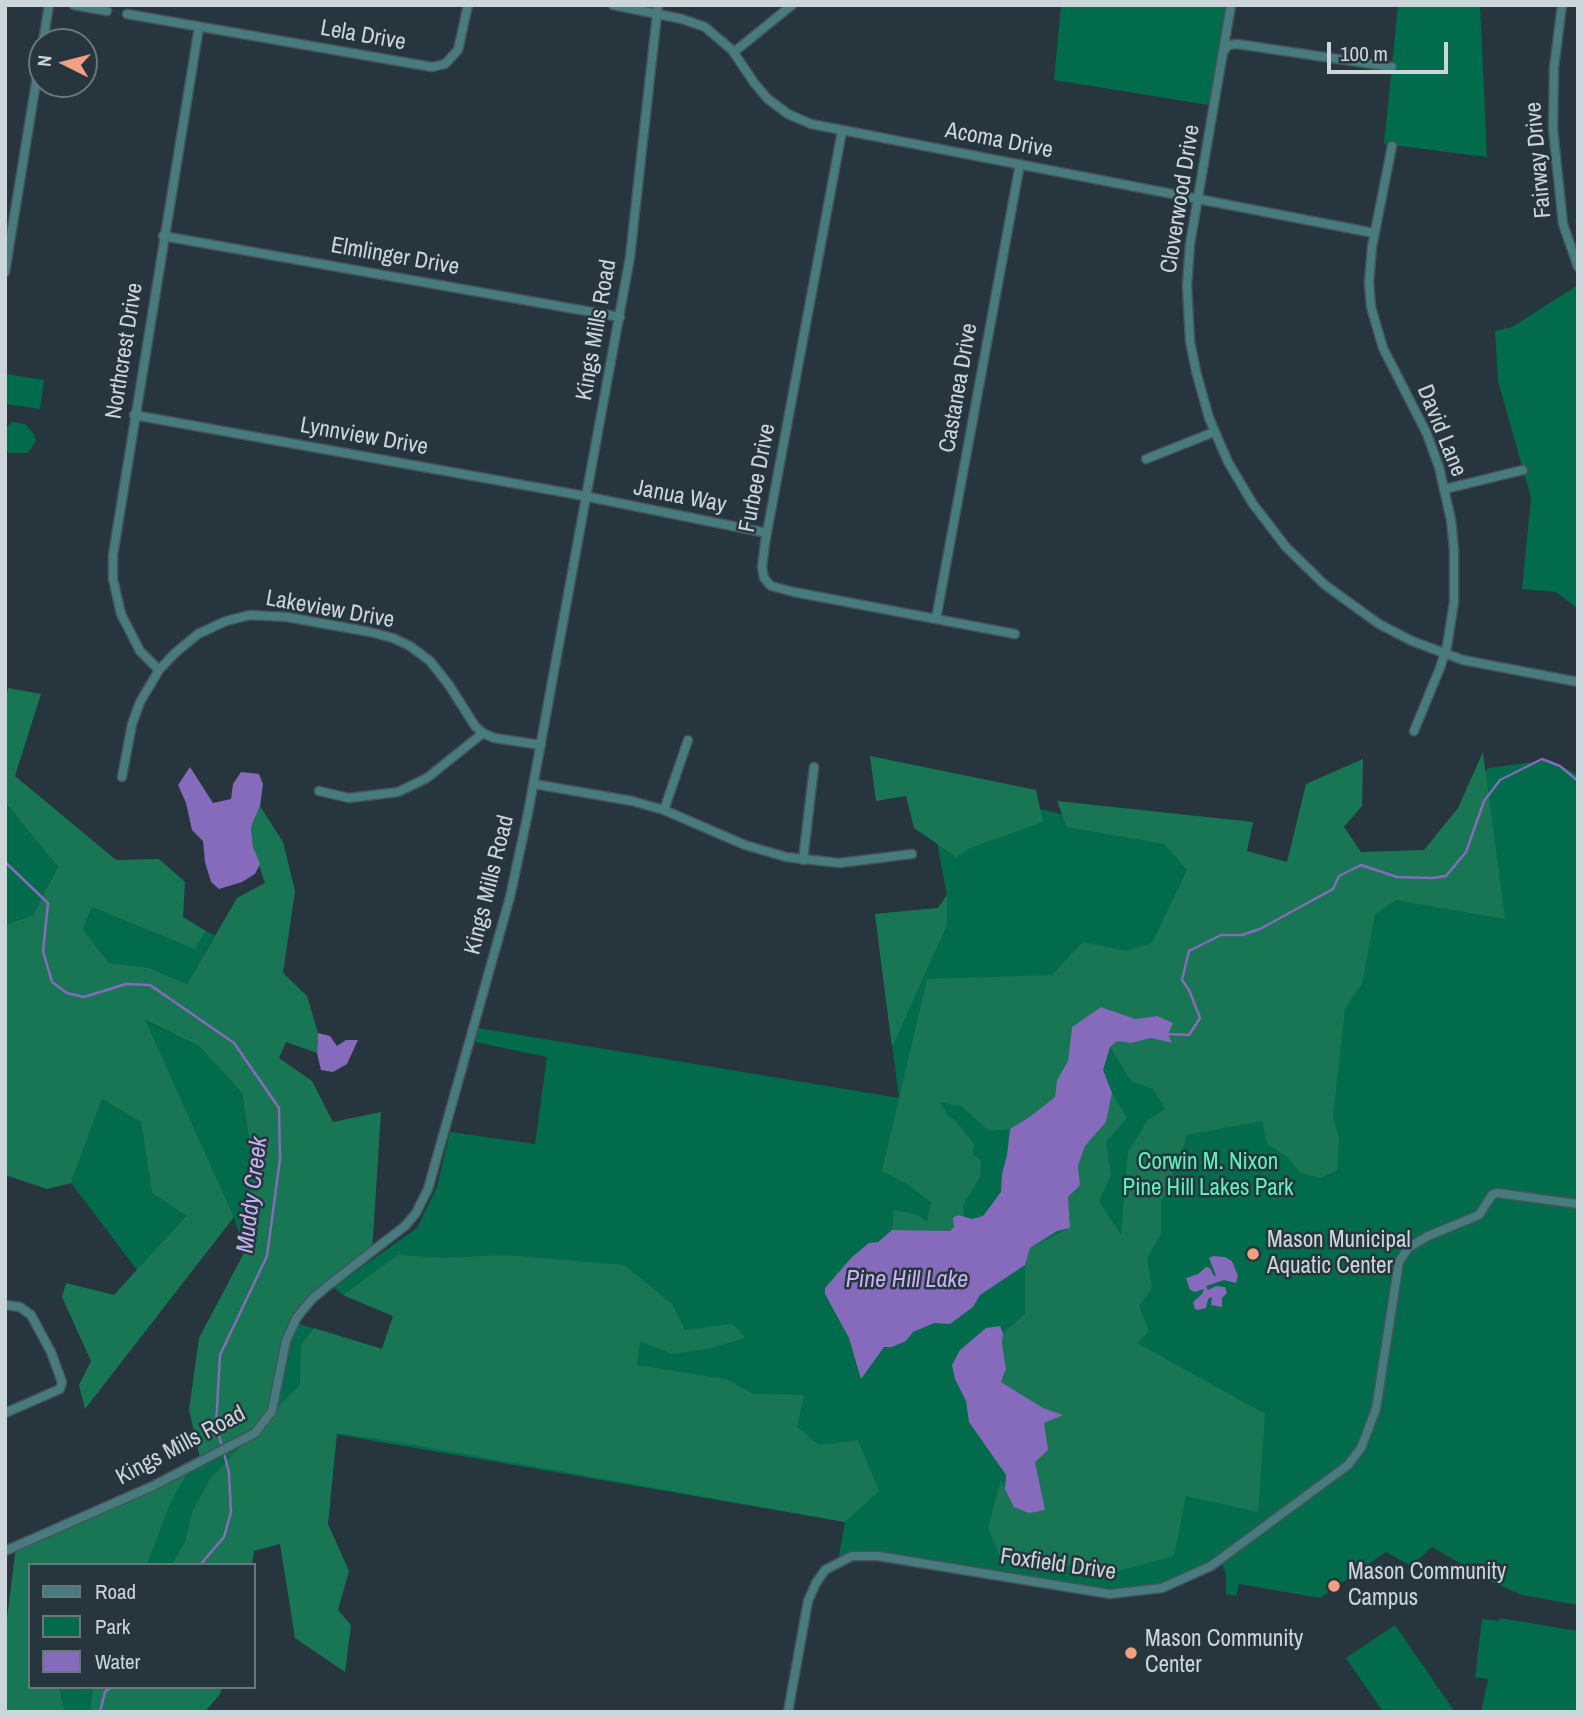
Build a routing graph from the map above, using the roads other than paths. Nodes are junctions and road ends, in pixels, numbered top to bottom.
1 (49, 5) edge
2 (75, 5) edge
3 (468, 5) edge
4 (613, 5) edge
5 (792, 5) edge
6 (1231, 5) edge
7 (1562, 5) edge
8 (657, 10) edge
9 (107, 11) dead end
10 (127, 14) dead end
11 (198, 27) junction
12 (45, 28) edge
13 (1225, 50) junction
14 (734, 52) junction
15 (1392, 67) dead end
16 (33, 98) edge
17 (842, 131) junction
18 (1392, 146) dead end
19 (1020, 164) junction
20 (1198, 198) junction
21 (1374, 233) junction
22 (163, 236) junction
23 (1578, 267) edge
24 (5, 272) edge
25 (620, 317) junction
26 (134, 415) junction
27 (1214, 432) junction
28 (1146, 459) dead end
29 (1522, 470) dead end
30 (1445, 489) junction
31 (586, 497) junction
32 (767, 533) junction
33 (936, 619) junction
34 (1015, 634) dead end
35 (1445, 654) junction
36 (159, 670) junction
37 (1578, 682) edge
38 (1414, 731) dead end
39 (483, 733) junction
40 (688, 740) dead end
41 (541, 745) junction
42 (814, 767) dead end
43 (122, 777) dead end
44 (534, 784) junction
45 (319, 791) dead end
46 (664, 810) junction
47 (912, 854) dead end
48 (803, 860) junction
49 (1578, 1204) edge
50 (5, 1305) edge
51 (5, 1413) edge
52 (5, 1551) edge
53 (788, 1712) edge

1 - 12 street
2 - 9 street
3 - 11 street, Lela Drive
4 - 8 street, Acoma Drive
5 - 14 street
6 - 13 street, Cloverwood Drive
7 - 23 street, Fairway Drive
8 - 14 street, Acoma Drive
8 - 25 street, Kings Mills Road
10 - 11 street, Lela Drive
11 - 22 street, Northcrest Drive
13 - 15 street
13 - 20 street, Cloverwood Drive
14 - 17 street, Acoma Drive
16 - 24 street
17 - 19 street, Acoma Drive
17 - 32 street, Furbee Drive
18 - 21 street, David Lane
19 - 20 street, Acoma Drive
19 - 33 street, Castanea Drive
20 - 21 street, Acoma Drive
20 - 27 street, Cloverwood Drive
21 - 30 street, David Lane
22 - 25 street, Elmlinger Drive
22 - 26 street, Northcrest Drive
25 - 31 street, Kings Mills Road
26 - 31 street, Lynnview Drive
26 - 36 street, Northcrest Drive
27 - 28 street
27 - 35 street, Cloverwood Drive
29 - 30 street
30 - 35 street, David Lane
31 - 32 street, Janua Way
31 - 41 street, Kings Mills Road
32 - 33 street, Furbee Drive
33 - 34 street, Furbee Drive
35 - 37 street, Cloverwood Drive
35 - 38 street, David Lane
36 - 39 street, Lakeview Drive
36 - 43 street, Lakeview Drive
39 - 41 street
39 - 45 street
40 - 46 street
41 - 44 street, Kings Mills Road
42 - 48 street
44 - 46 street
44 - 52 street, Kings Mills Road
46 - 48 street
47 - 48 street
49 - 53 street, Foxfield Drive
50 - 51 street

